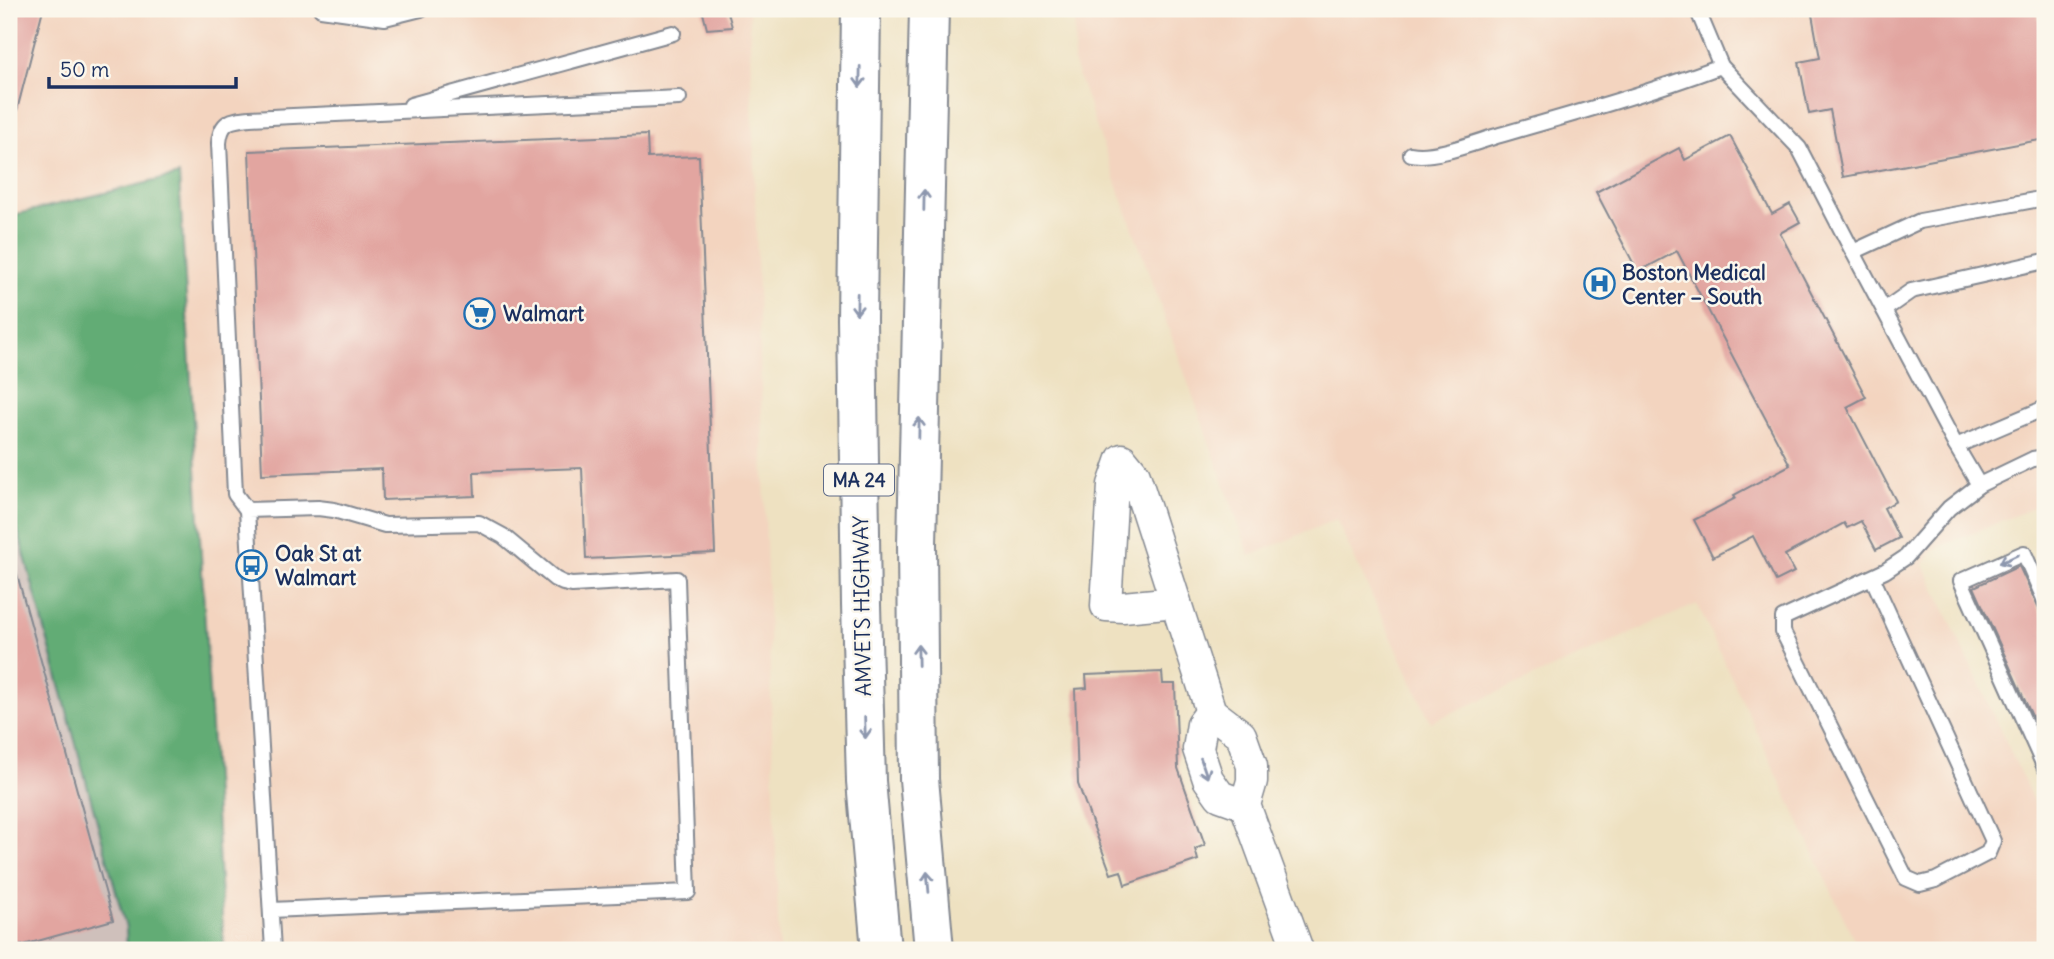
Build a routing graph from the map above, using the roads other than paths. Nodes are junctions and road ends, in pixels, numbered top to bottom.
1 (321, 9) edge
2 (421, 9) edge
3 (861, 9) edge
4 (929, 9) edge
5 (1697, 9) edge
6 (673, 33) dead end
7 (1721, 66) junction
8 (679, 98) dead end
9 (386, 112) junction
10 (1411, 155) dead end
11 (2045, 198) edge
12 (1853, 252) junction
13 (2045, 261) edge
14 (1884, 310) junction
15 (2045, 408) edge
16 (1956, 446) junction
17 (2045, 457) edge
18 (1979, 485) junction
19 (247, 510) junction
20 (1872, 577) junction
21 (2045, 601) edge
22 (1176, 602) dead end
23 (1211, 712) junction
24 (2045, 768) edge
25 (1245, 805) junction
26 (271, 910) junction
27 (272, 950) edge
28 (881, 950) edge
29 (934, 950) edge
30 (1298, 950) edge

1 - 2 lane
3 -> 28 highway, AMVETS HIGHWAY / MA 24
29 -> 4 highway, MA 24
5 - 7 lane
6 - 9 lane
7 - 10 lane
7 - 12 lane
8 - 9 lane
9 - 19 lane
11 - 12 lane
12 - 14 lane
13 - 14 lane
14 - 16 lane
15 - 16 lane
16 - 18 lane
17 - 18 lane
18 - 20 lane
19 - 26 lane
19 - 26 lane
20 - 20 lane
21 -> 24 lane
22 - 23 street
23 - 25 street
23 -> 25 street
25 - 30 street
26 - 27 lane

